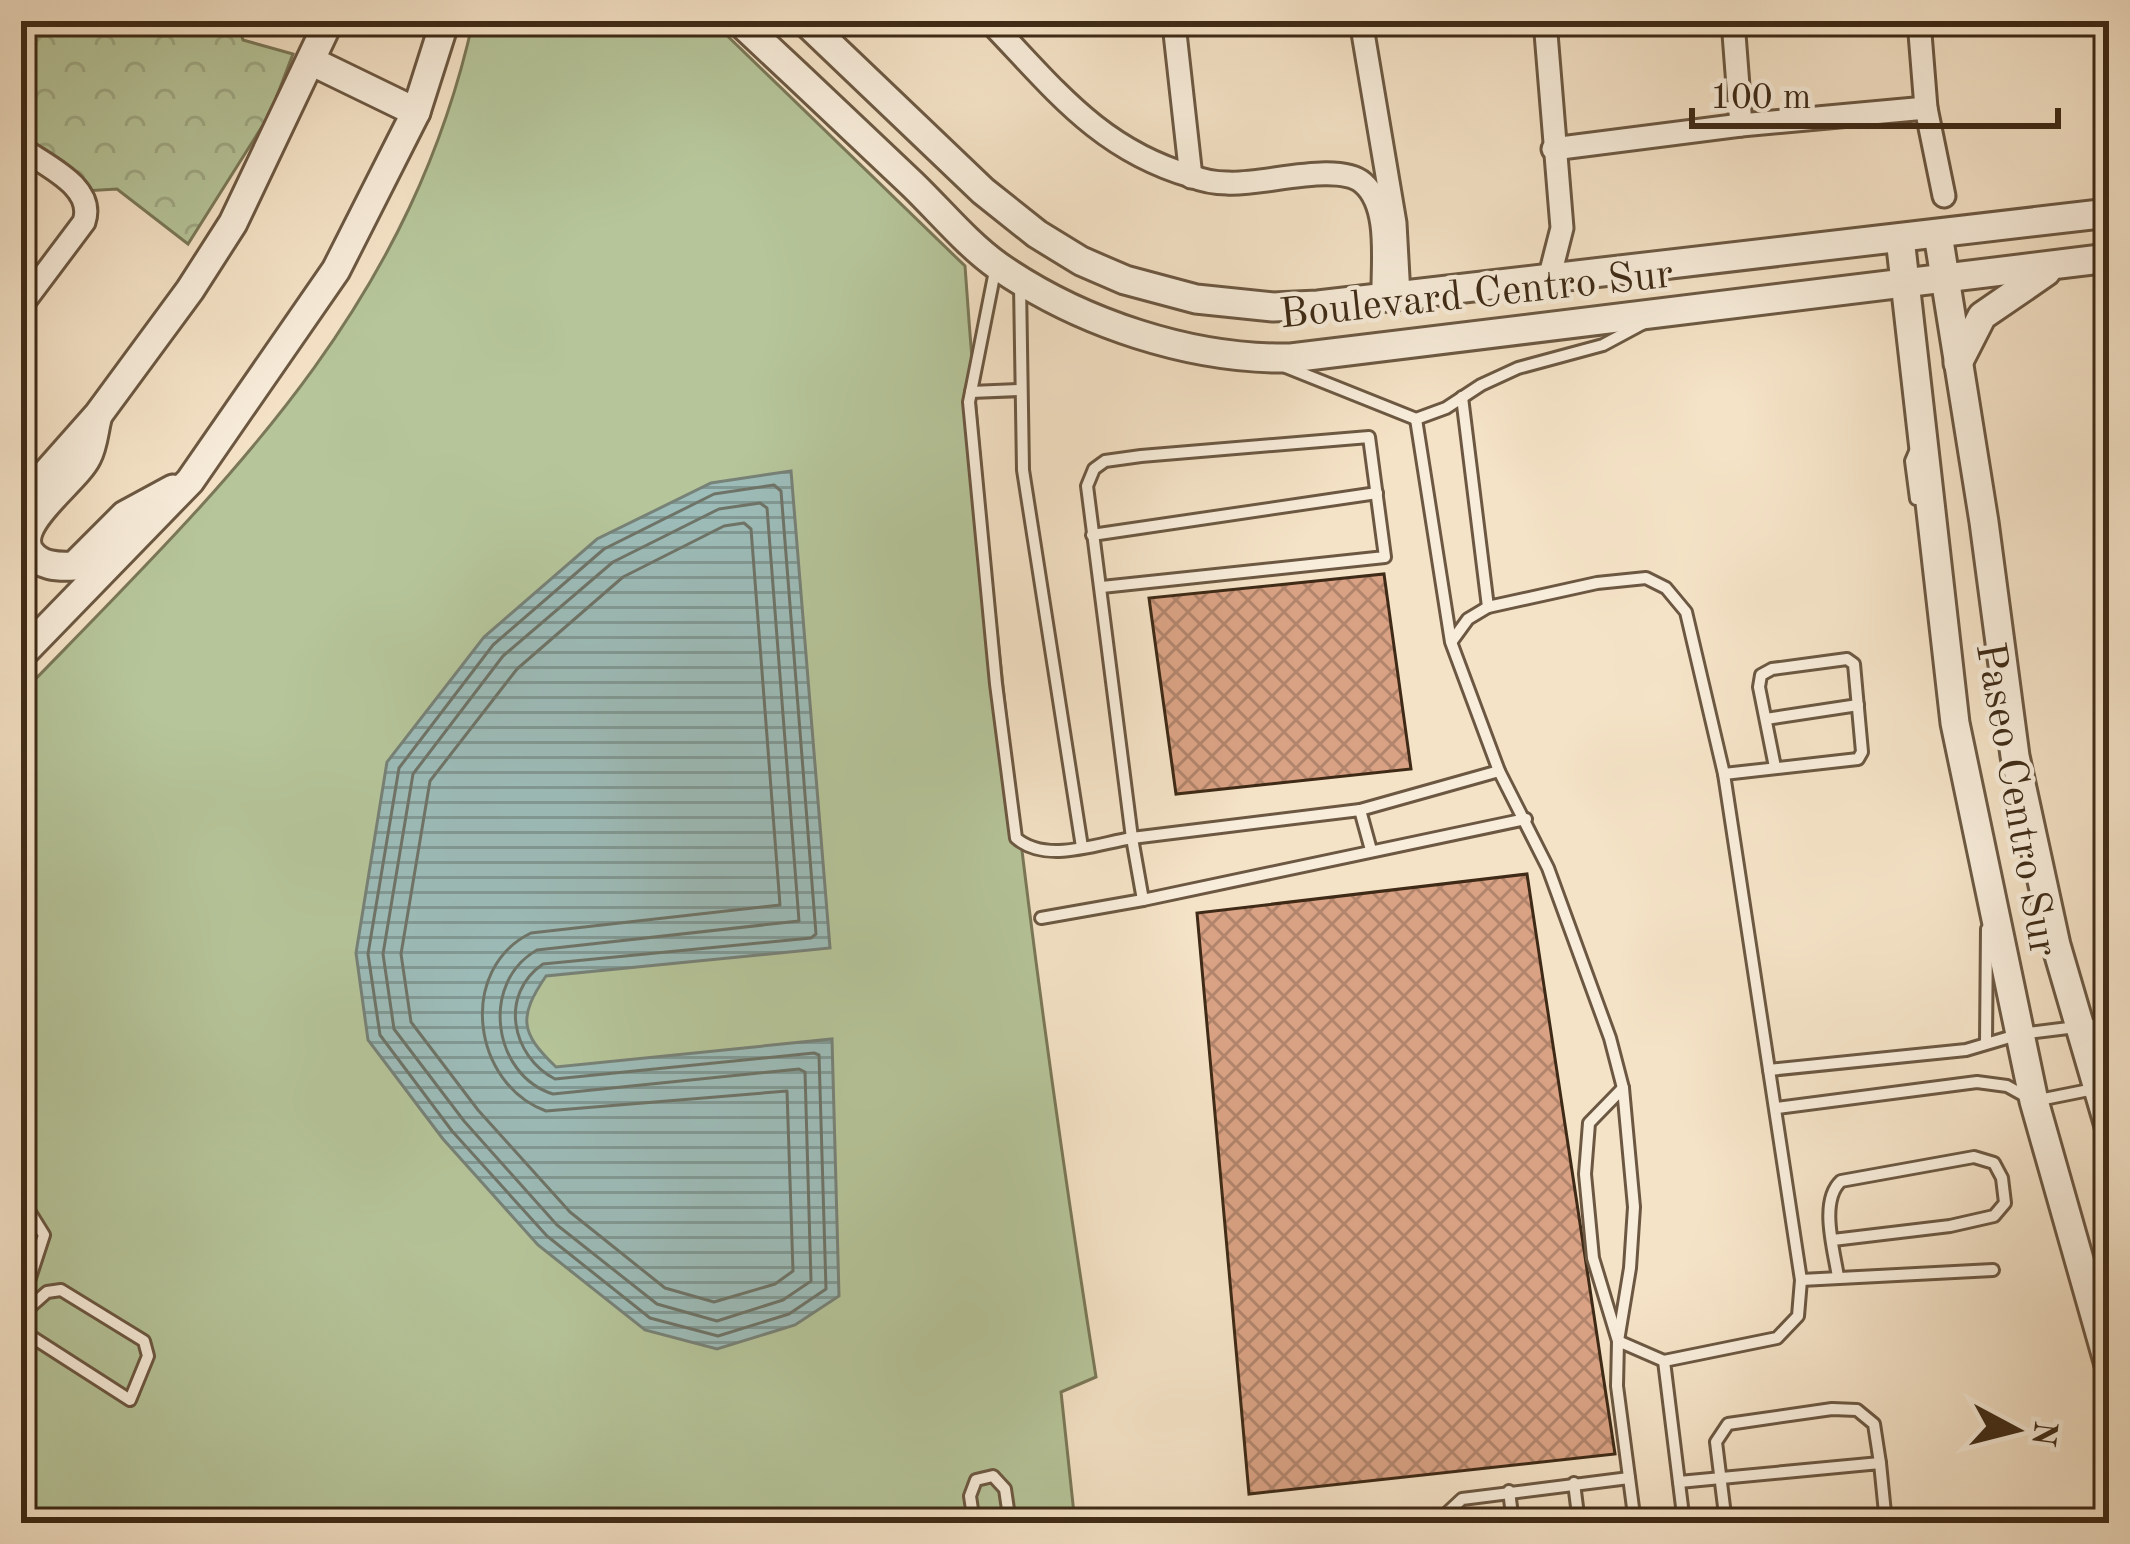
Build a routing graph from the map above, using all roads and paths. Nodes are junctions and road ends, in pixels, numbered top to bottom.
1 (445, 21) edge
2 (739, 21) edge
3 (805, 21) edge
4 (989, 21) edge
5 (1360, 21) edge
6 (1545, 21) edge
7 (1733, 21) edge
8 (1919, 21) edge
9 (321, 24) edge
10 (1174, 24) dead end
11 (313, 62) junction
12 (1926, 108) junction
13 (416, 112) junction
14 (1742, 125) junction
15 (21, 148) edge
16 (1552, 149) junction
17 (1192, 177) junction
18 (1944, 196) dead end
19 (2109, 213) edge
20 (1562, 228) junction
21 (1938, 234) junction
22 (1900, 238) junction
23 (2109, 258) edge
24 (2054, 266) junction
25 (1008, 272) junction
26 (1590, 274) junction
27 (1549, 279) junction
28 (1945, 279) junction
29 (1905, 284) junction
30 (1391, 297) junction
31 (21, 306) edge
32 (1662, 314) junction
33 (1952, 319) junction
34 (1911, 330) junction
35 (1266, 358) junction
36 (1958, 362) junction
37 (1021, 390) junction
38 (971, 392) junction
39 (1462, 397) junction
40 (98, 415) junction
41 (1416, 419) junction
42 (190, 481) junction
43 (1377, 493) junction
44 (21, 502) edge
45 (1092, 535) junction
46 (1102, 587) junction
47 (1488, 607) junction
48 (1451, 642) junction
49 (21, 655) edge
50 (1858, 705) junction
51 (1766, 719) junction
52 (1775, 767) junction
53 (1499, 771) junction
54 (1724, 774) junction
55 (1360, 810) junction
56 (1526, 819) junction
57 (1132, 838) junction
58 (1082, 847) junction
59 (1371, 850) junction
60 (1988, 884) junction
61 (1143, 900) junction
62 (1042, 918) dead end
63 (2095, 1025) edge
64 (2020, 1034) junction
65 (1986, 1043) junction
66 (1769, 1070) junction
67 (2104, 1087) edge
68 (1623, 1088) junction
69 (2034, 1101) junction
70 (1777, 1108) junction
71 (2109, 1126) edge
72 (21, 1198) edge
73 (1833, 1240) junction
74 (1993, 1270) dead end
75 (1838, 1277) junction
76 (1802, 1280) junction
77 (21, 1293) edge
78 (21, 1315) edge
79 (21, 1330) edge
80 (1618, 1342) junction
81 (1664, 1361) junction
82 (2109, 1365) edge
83 (1880, 1463) junction
84 (1629, 1478) junction
85 (1720, 1478) junction
86 (1678, 1481) junction
87 (1574, 1483) junction
88 (1509, 1491) junction
89 (974, 1523) edge
90 (1010, 1523) edge
91 (1446, 1523) edge
92 (1513, 1523) edge
93 (1580, 1523) edge
94 (1635, 1523) edge
95 (1684, 1523) edge
96 (1726, 1523) edge
97 (1886, 1523) edge

1 - 13 street
2 - 25 street, Boulevard Centro Sur
3 - 30 street, Boulevard Centro Sur
4 - 17 street
5 - 30 street
6 - 16 street
7 - 14 street
8 - 12 street
9 - 11 street
10 - 17 street
11 - 13 street
11 - 40 street
12 - 14 street
12 - 18 street
13 - 42 street
14 - 16 street
15 - 31 street
16 - 20 street
17 - 30 street
19 - 21 street, Boulevard Centro Sur
20 - 26 street
20 - 27 street
21 - 22 street, Boulevard Centro Sur
21 - 28 street, Paseo Centro Sur
22 - 26 street, Boulevard Centro Sur
22 - 29 street, Paseo Centro Sur
23 - 24 street, Boulevard Centro Sur
24 - 28 street, Boulevard Centro Sur
24 - 36 street
25 - 35 street, Boulevard Centro Sur
25 - 37 lane
25 - 38 lane
26 - 27 street, Boulevard Centro Sur
27 - 30 street, Boulevard Centro Sur
28 - 29 street, Boulevard Centro Sur
28 - 33 street, Paseo Centro Sur
29 - 32 street, Boulevard Centro Sur
29 - 34 street, Paseo Centro Sur
32 - 35 street, Boulevard Centro Sur
32 - 39 lane
33 - 34 street
33 - 36 street, Paseo Centro Sur
34 - 60 street, Paseo Centro Sur
35 - 41 lane
36 - 63 street, Paseo Centro Sur
37 - 38 lane
37 - 58 lane
38 - 58 lane
39 - 41 lane
39 - 47 lane
40 - 42 street
40 - 44 street
41 - 48 lane
42 - 49 street
43 - 45 lane
43 - 45 lane
43 - 46 lane
45 - 46 lane
46 - 57 lane
47 - 48 lane
47 - 54 lane
48 - 53 lane
50 - 51 lane
50 - 51 lane
50 - 52 lane
51 - 52 lane
52 - 54 lane
53 - 55 lane
53 - 56 lane
54 - 66 lane
55 - 57 lane
55 - 59 lane
56 - 59 lane
56 - 68 lane
57 - 58 lane
57 - 61 lane
59 - 61 lane
60 - 64 street, Paseo Centro Sur
60 - 65 lane
61 - 62 lane
63 - 64 lane
63 - 67 street, Paseo Centro Sur
64 - 65 lane
64 - 69 street, Paseo Centro Sur
65 - 66 lane
66 - 70 lane
67 - 69 lane
67 - 71 street, Paseo Centro Sur
68 - 80 lane
68 - 80 lane
69 - 70 lane
69 - 82 street, Paseo Centro Sur
70 - 76 lane
72 - 77 lane
73 - 73 lane
73 - 75 lane
74 - 75 lane
75 - 76 lane
76 - 81 lane
78 - 79 lane
80 - 81 lane
80 - 84 lane
81 - 86 lane
83 - 85 lane
83 - 85 lane
83 - 97 lane
84 - 87 lane
84 - 94 lane
85 - 86 lane
85 - 96 lane
86 - 95 lane
87 - 88 lane
87 - 93 lane
88 - 91 lane
88 - 92 lane
89 - 90 lane

